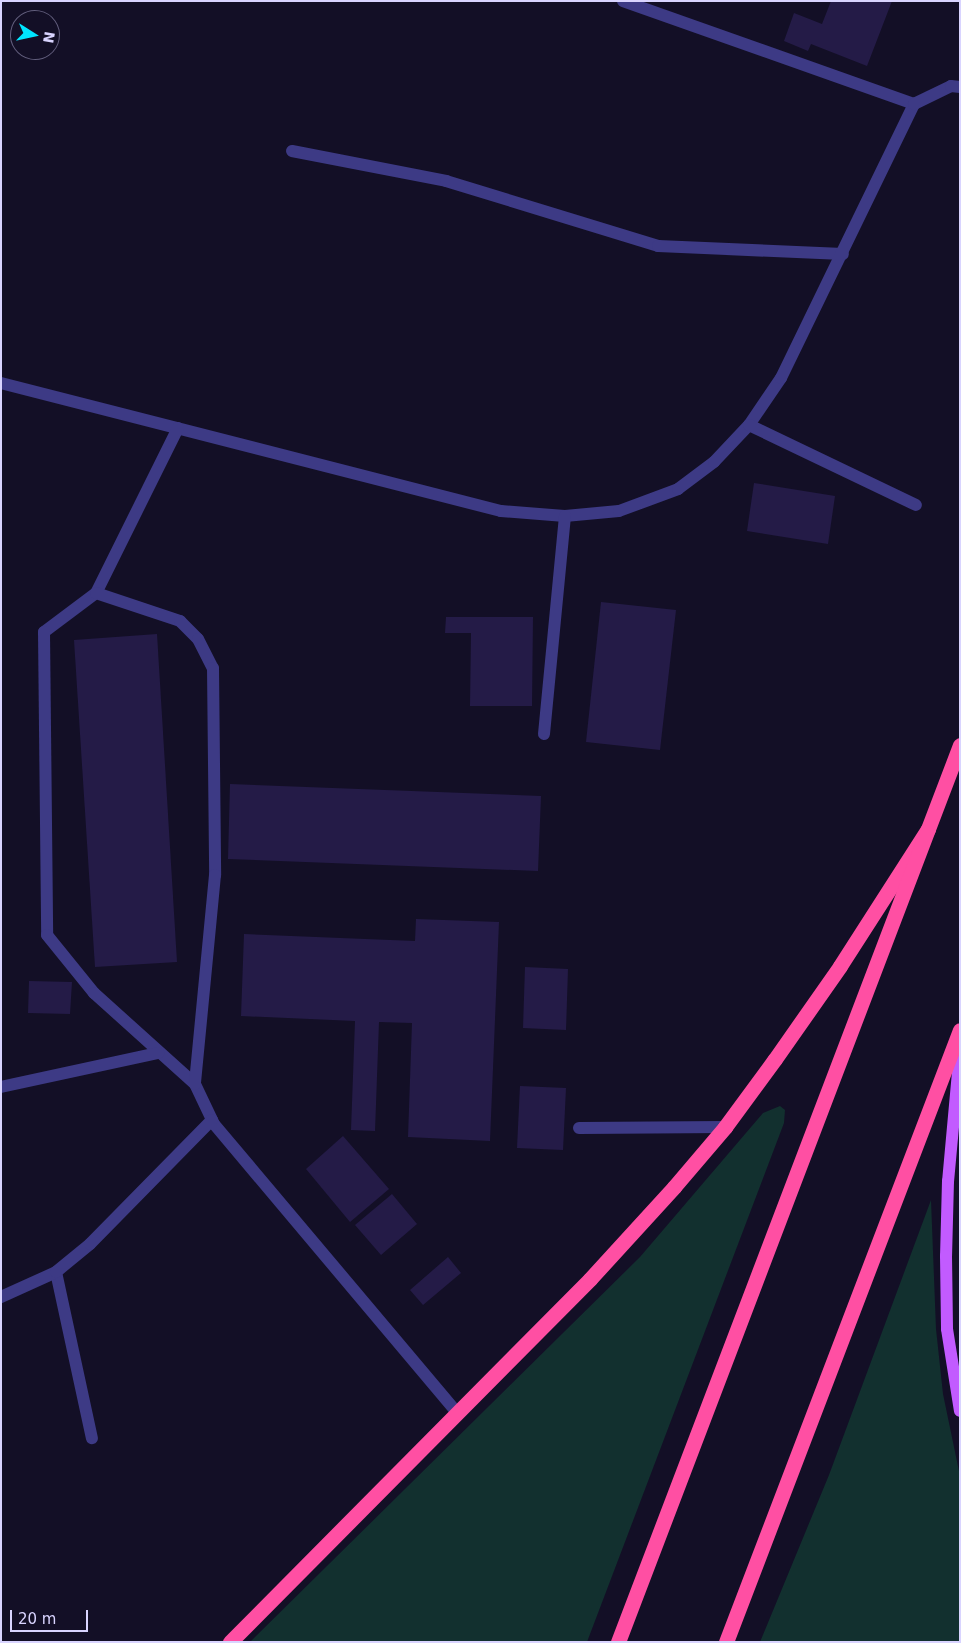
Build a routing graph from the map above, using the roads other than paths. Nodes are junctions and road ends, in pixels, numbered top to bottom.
1 (623, 1) edge
2 (960, 87) edge
3 (914, 104) junction
4 (292, 151) dead end
5 (843, 254) junction
6 (1, 383) edge
7 (750, 424) junction
8 (178, 428) junction
9 (916, 505) dead end
10 (565, 516) junction
11 (96, 593) junction
12 (544, 734) dead end
13 (960, 745) edge
14 (928, 829) junction
15 (960, 1030) edge
16 (960, 1050) edge
17 (158, 1053) junction
18 (195, 1084) junction
19 (1, 1087) edge
20 (212, 1120) junction
21 (725, 1127) junction
22 (579, 1128) dead end
23 (56, 1272) junction
24 (1, 1297) edge
25 (960, 1411) edge
26 (458, 1413) junction
27 (92, 1438) dead end
28 (230, 1642) edge
29 (618, 1642) edge
30 (726, 1642) edge

1 - 3 street
2 - 3 street
3 - 5 street
4 - 5 street
5 - 7 street
6 - 8 street
7 - 9 street
7 - 10 street
8 - 10 street
8 - 11 street
10 - 12 street
11 - 17 street
11 - 18 street
13 - 14 highway
14 - 21 highway
14 - 29 highway
15 - 30 highway
16 - 25 main road
17 - 18 street
17 - 19 street
18 - 20 street
20 - 23 street
20 - 26 street
21 - 22 street
21 - 26 highway
23 - 24 street
23 - 27 street
26 - 28 highway

